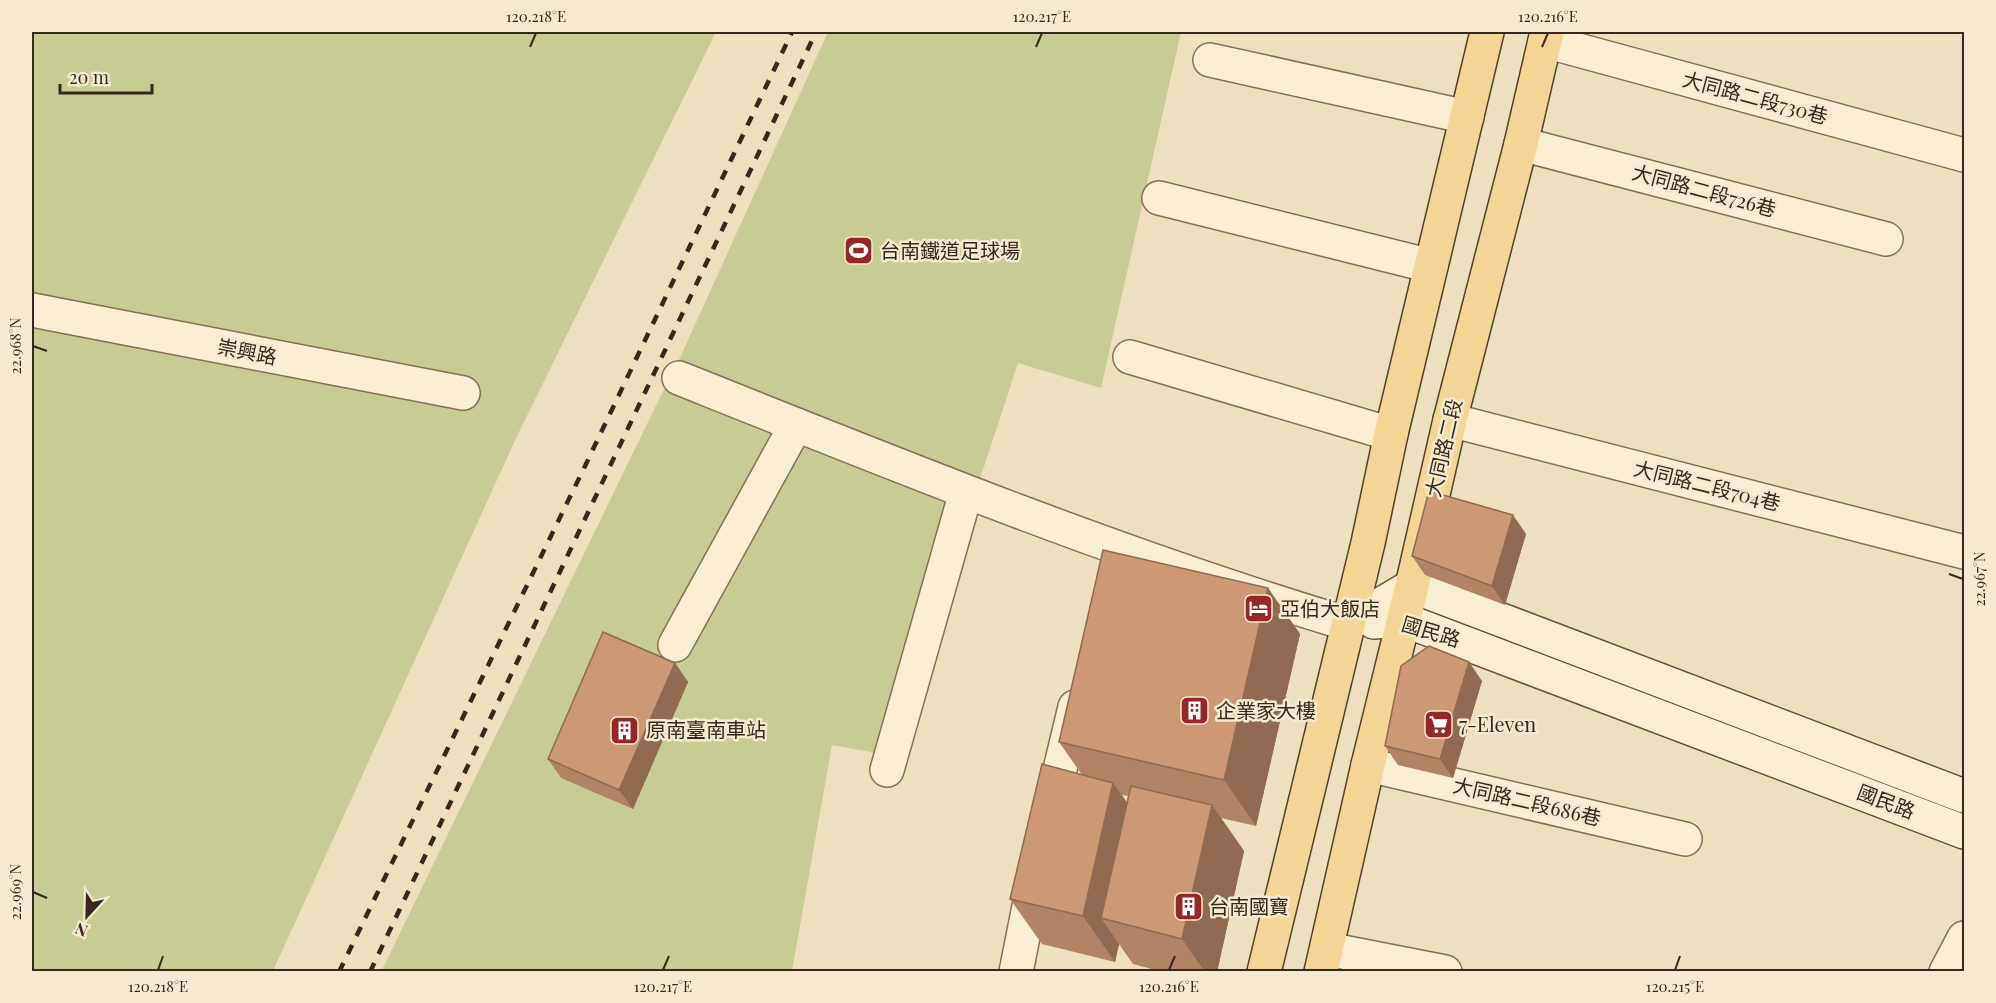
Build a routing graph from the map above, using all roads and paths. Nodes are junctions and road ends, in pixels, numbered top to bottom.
1 (1487, 32) edge
2 (1546, 36) edge
3 (1210, 60) dead end
4 (1467, 117) junction
5 (1521, 144) junction
6 (1965, 155) edge
7 (1159, 198) dead end
8 (1886, 239) dead end
9 (1431, 266) junction
10 (32, 310) edge
11 (1130, 357) dead end
12 (679, 378) dead end
13 (463, 393) dead end
14 (1450, 420) junction
15 (796, 424) junction
16 (1390, 434) junction
17 (966, 492) junction
18 (1113, 545) junction
19 (1965, 552) edge
20 (1105, 579) edge
21 (1412, 586) junction
22 (1404, 620) junction
23 (1348, 624) junction
24 (675, 645) dead end
25 (1081, 681) edge
26 (1368, 765) junction
27 (887, 770) dead end
28 (1965, 796) edge
29 (1965, 832) edge
30 (1685, 839) dead end
31 (1965, 938) edge
32 (1324, 960) edge
33 (1016, 972) edge
34 (1264, 972) edge
35 (1445, 972) edge
36 (1946, 972) edge

1 - 4 main road
2 - 5 main road, 大同路二段
2 - 6 street, 大同路二段730巷
3 - 4 street
4 - 9 main road
5 - 8 street, 大同路二段726巷
5 - 14 main road, 大同路二段
7 - 9 street
9 - 16 main road
10 - 13 street, 崇興路
11 - 16 street
12 - 15 street
14 - 19 street, 大同路二段704巷
14 - 21 main road, 大同路二段
15 - 17 street
15 - 24 street
16 - 23 main road
17 - 18 street
17 - 27 street
18 - 20 street
18 - 23 street
21 - 22 main road, 大同路二段
21 - 23 street, 國民路
21 - 28 street, 國民路
22 - 23 street, 國民路
22 - 26 main road, 大同路二段
22 - 29 street, 國民路
23 - 34 main road
25 - 33 street
26 - 30 street, 大同路二段686巷
26 - 32 main road, 大同路二段
31 - 36 street
32 - 35 street

